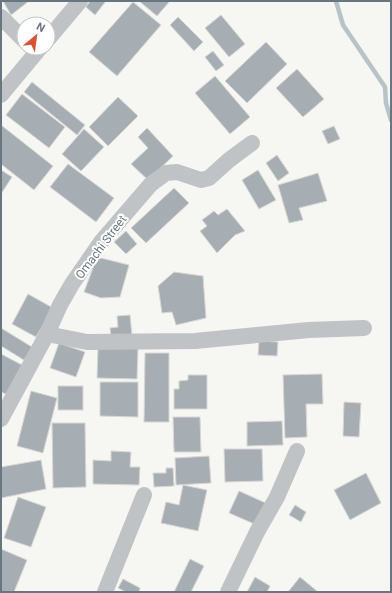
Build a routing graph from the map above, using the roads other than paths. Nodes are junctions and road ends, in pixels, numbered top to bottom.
1 (80, 1) edge
2 (1, 17) edge
3 (56, 30) edge
4 (16, 32) edge
5 (31, 56) edge
6 (1, 95) edge
7 (252, 143) dead end
8 (364, 328) dead end
9 (47, 334) junction
10 (1, 419) edge
11 (297, 451) dead end
12 (144, 495) dead end
13 (105, 592) edge
14 (228, 592) edge

1 - 3 street
2 - 4 street
5 - 6 street
7 - 9 street, Omachi Street
8 - 9 street
9 - 10 street, Omachi Street
11 - 14 street
12 - 13 street

